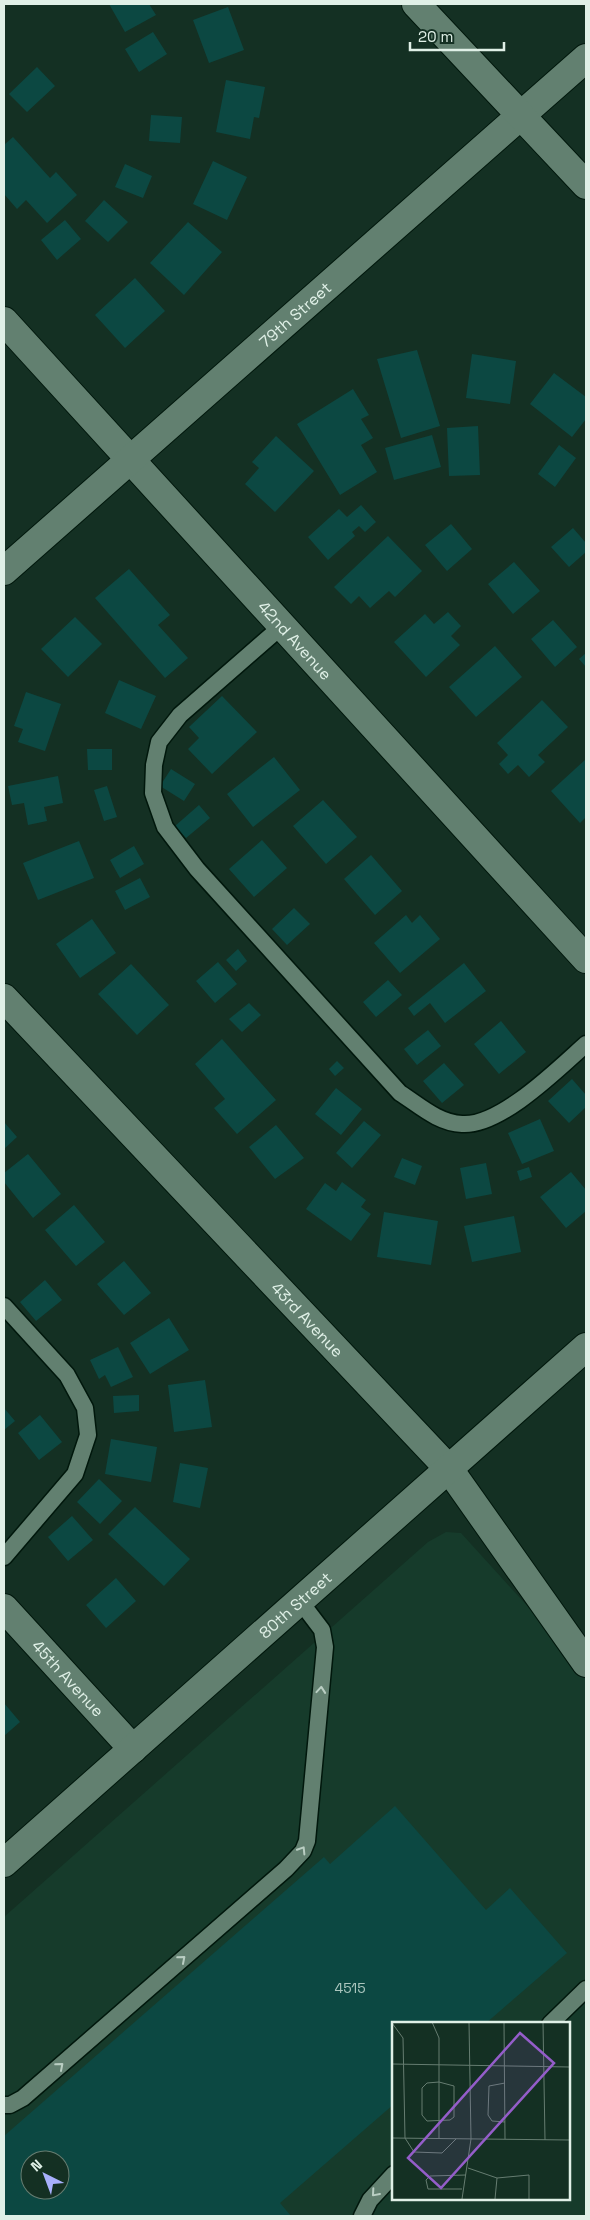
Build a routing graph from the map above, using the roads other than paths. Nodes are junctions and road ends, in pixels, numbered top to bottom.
1 (416, 4) edge
2 (586, 58) edge
3 (521, 115) junction
4 (586, 185) edge
5 (4, 321) edge
6 (131, 460) junction
7 (4, 571) edge
8 (282, 626) junction
9 (586, 960) edge
10 (4, 998) edge
11 (586, 1044) edge
12 (4, 1306) edge
13 (586, 1348) edge
14 (449, 1469) junction
15 (4, 1557) edge
16 (300, 1601) junction
17 (4, 1608) edge
18 (586, 1663) edge
19 (132, 1749) junction
20 (4, 1863) edge
21 (584, 1997) edge
22 (553, 2022) edge
23 (4, 2105) edge
24 (392, 2176) edge
25 (362, 2216) edge

1 - 3 street
2 - 3 street, 79th Street
3 - 4 street
3 - 6 street, 79th Street
5 - 6 street, 42nd Avenue
6 - 7 street, 79th Street
6 - 8 street, 42nd Avenue
8 - 9 street, 42nd Avenue
8 - 11 lane
10 - 14 street, 43rd Avenue
12 - 15 lane
13 - 14 street, 80th Street
14 - 16 street, 80th Street
14 - 18 street, 43rd Avenue
16 - 19 street, 80th Street
23 -> 16 lane
17 - 19 street, 45th Avenue
19 - 20 street, 80th Street
21 - 22 lane
24 -> 25 lane

